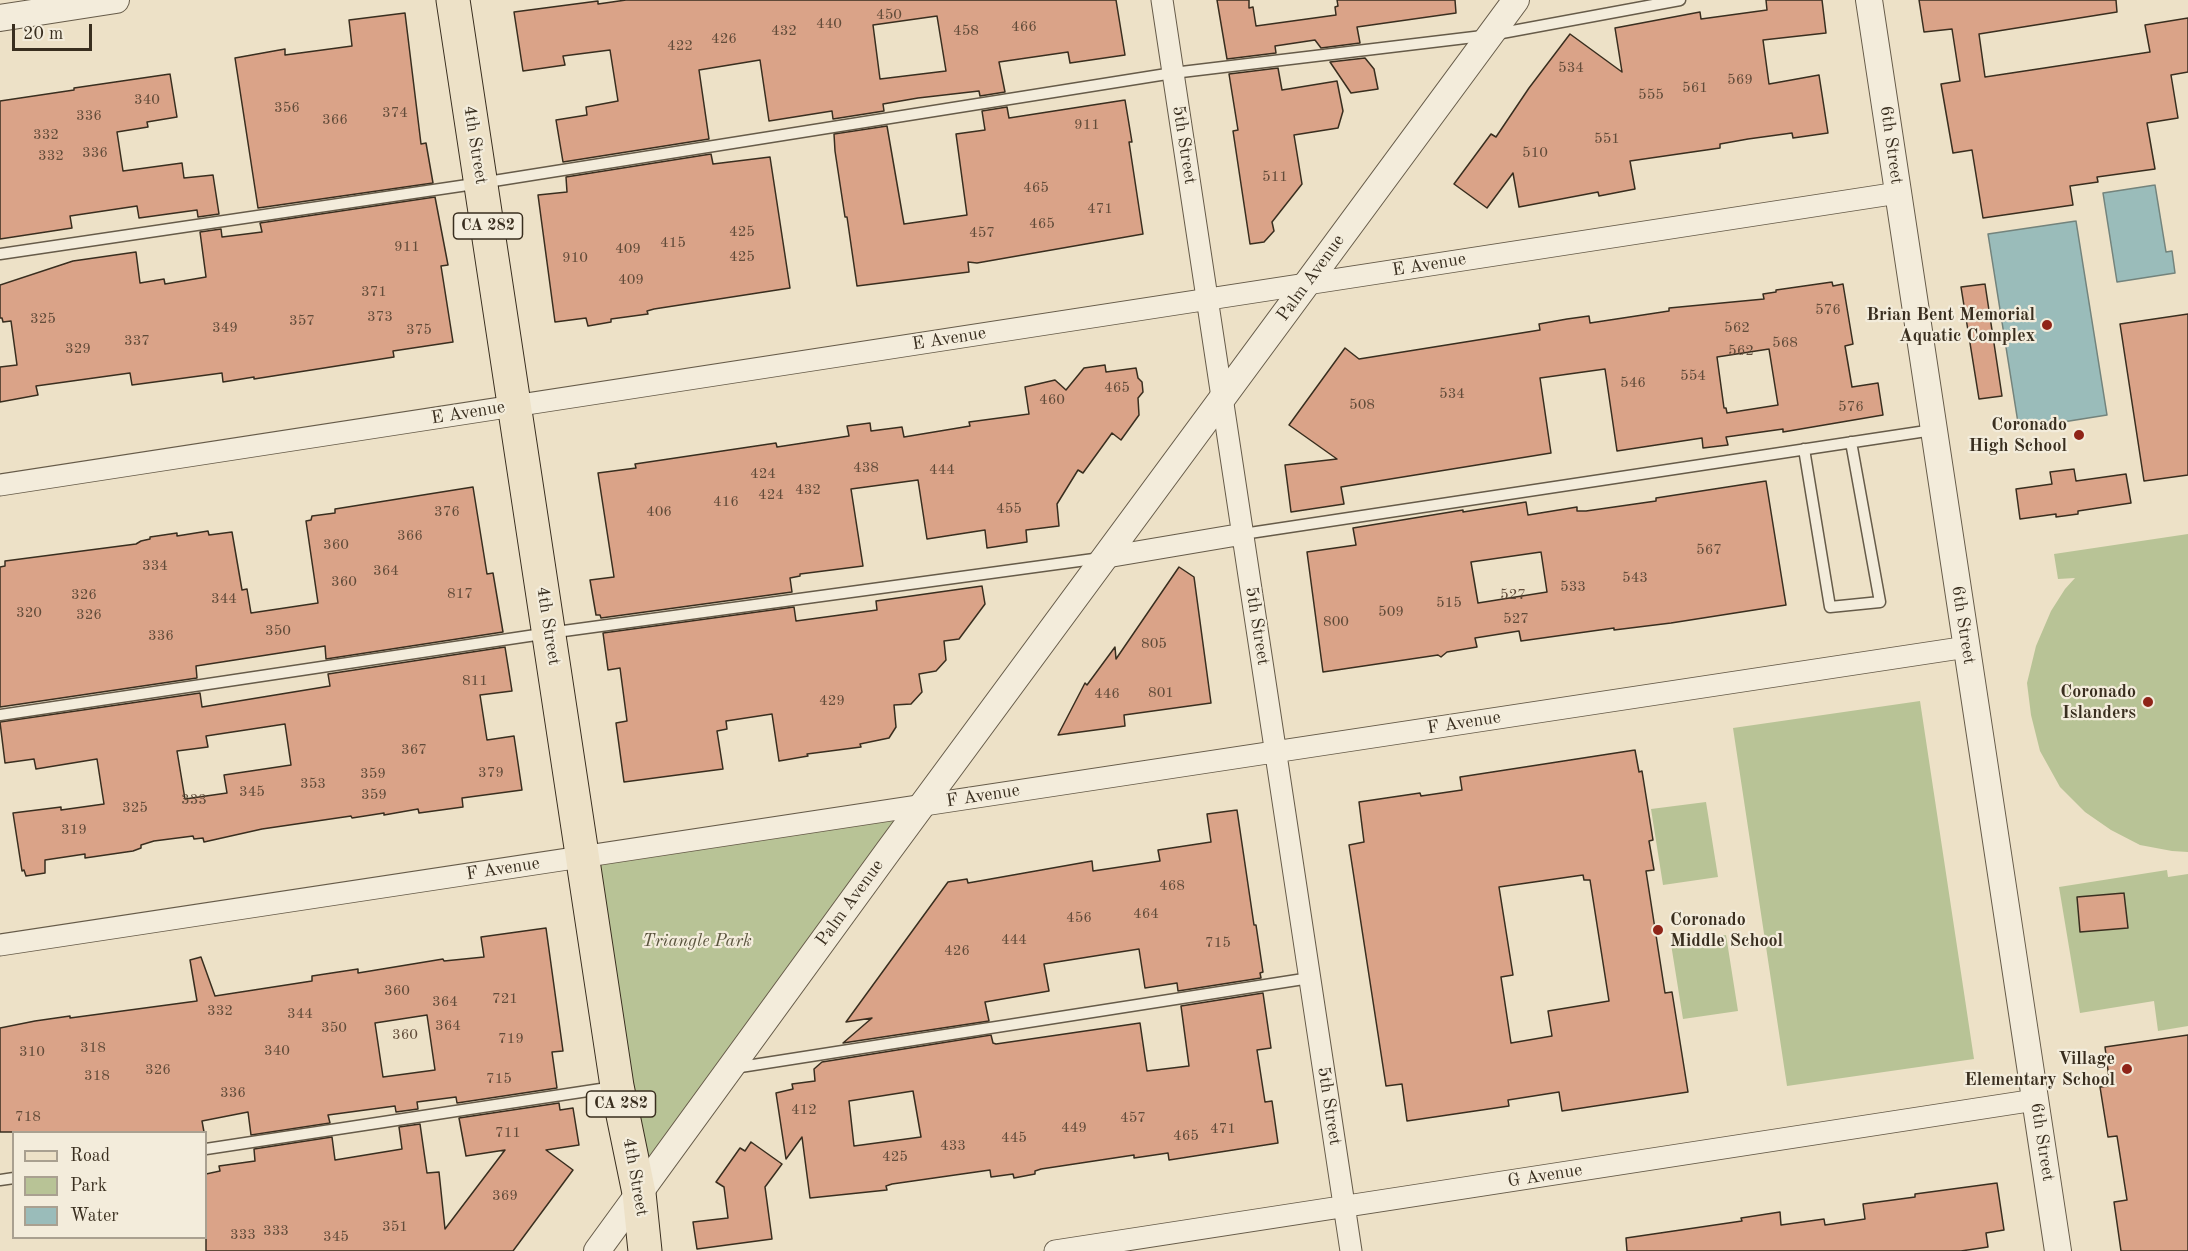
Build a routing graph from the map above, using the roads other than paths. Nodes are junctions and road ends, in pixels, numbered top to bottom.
1 (116, 0) edge
2 (453, 0) edge
3 (1162, 0) edge
4 (1516, 0) edge
5 (1680, 0) edge
6 (1869, 0) edge
7 (0, 18) edge
8 (1491, 35) junction
9 (1173, 73) junction
10 (481, 183) junction
11 (1898, 193) junction
12 (0, 254) edge
13 (1306, 284) junction
14 (1207, 299) junction
15 (1222, 400) junction
16 (515, 406) junction
17 (1934, 429) junction
18 (1851, 442) junction
19 (1804, 449) junction
20 (0, 485) edge
21 (1243, 534) junction
22 (1107, 557) junction
23 (549, 633) junction
24 (1967, 647) junction
25 (0, 715) edge
26 (1276, 752) junction
27 (921, 805) junction
28 (583, 857) junction
29 (0, 945) edge
30 (1310, 978) junction
31 (731, 1068) junction
32 (618, 1086) junction
33 (2036, 1101) junction
34 (207, 1149) edge
35 (639, 1192) junction
36 (1345, 1207) junction
37 (597, 1251) edge
38 (645, 1251) edge
39 (1055, 1251) edge
40 (1352, 1251) edge
41 (2058, 1251) edge

1 - 7 street
2 - 10 main road, 4th Street / CA 282
3 - 9 street, 5th Street
4 - 8 street, Palm Avenue
5 - 8 lane
6 - 11 street, 6th Street
8 - 9 lane
8 - 13 street, Palm Avenue
9 - 10 lane
9 - 14 street, 5th Street
10 - 12 lane
10 - 16 main road, 4th Street / CA 282
11 - 13 street, E Avenue
11 - 17 street, 6th Street
13 - 14 street, E Avenue
13 - 15 street, Palm Avenue
14 - 15 street, 5th Street
14 - 16 street, E Avenue
15 - 21 street, 5th Street
15 - 22 street, Palm Avenue
16 - 20 street, E Avenue
16 - 23 main road, 4th Street / CA 282
17 - 18 lane
17 - 24 street, 6th Street
18 - 19 lane
18 - 19 lane
19 - 21 lane
21 - 22 street
21 - 26 street, 5th Street
22 - 23 lane
22 - 27 street, Palm Avenue
23 - 25 lane
23 - 28 main road, 4th Street / CA 282
24 - 26 street, F Avenue
24 - 33 street, 6th Street
26 - 27 street, F Avenue
26 - 30 street, 5th Street
27 - 28 street, F Avenue
27 - 31 street, Palm Avenue
28 - 29 street, F Avenue
28 - 32 main road, 4th Street / CA 282
30 - 31 lane
30 - 36 street, 5th Street
31 - 35 street, Palm Avenue
32 - 34 lane
32 - 35 main road, 4th Street / CA 282
33 - 36 street, G Avenue
33 - 41 street, 6th Street
35 - 37 street, Palm Avenue
35 - 38 main road, 4th Street / CA 282
36 - 39 street, G Avenue
36 - 40 street, 5th Street

